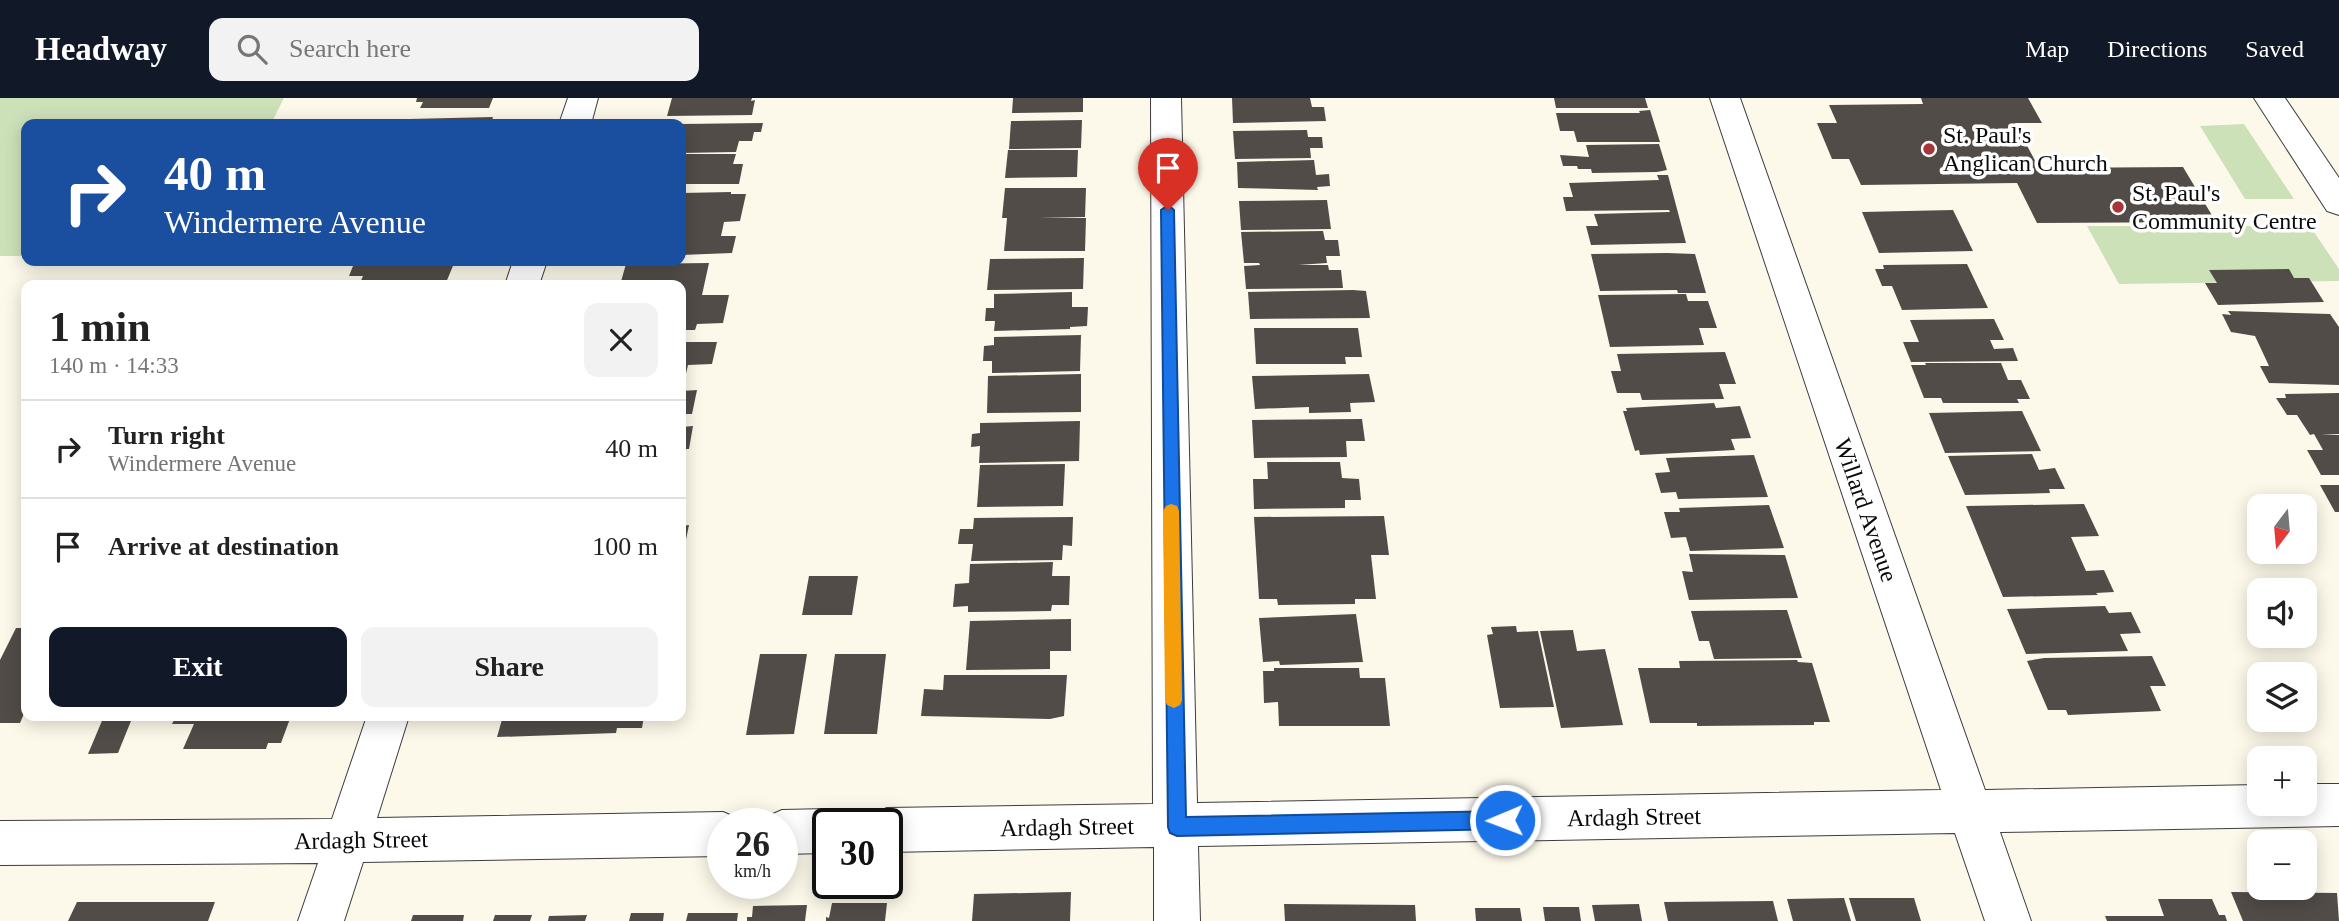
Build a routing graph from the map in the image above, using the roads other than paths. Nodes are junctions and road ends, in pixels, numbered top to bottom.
1 (583, 98) edge
2 (1166, 98) edge
3 (1725, 98) edge
4 (2269, 98) edge
5 (577, 119) edge
6 (2339, 203) edge
7 (386, 721) edge
8 (2339, 805) edge
9 (1969, 811) junction
10 (1177, 827) junction
11 (903, 830) edge
12 (707, 834) edge
13 (349, 840) junction
14 (0, 843) edge
15 (321, 921) edge
16 (1177, 921) edge
17 (2008, 921) edge

1 - 5 street
2 - 10 street
3 - 9 street, Willard Avenue
4 - 6 street
7 - 13 street
8 - 9 street, Ardagh Street
9 - 10 street, Ardagh Street
9 - 17 street, Willard Avenue
10 - 11 street, Ardagh Street
10 - 16 street
12 - 13 street, Ardagh Street
13 - 14 street, Ardagh Street
13 - 15 street

